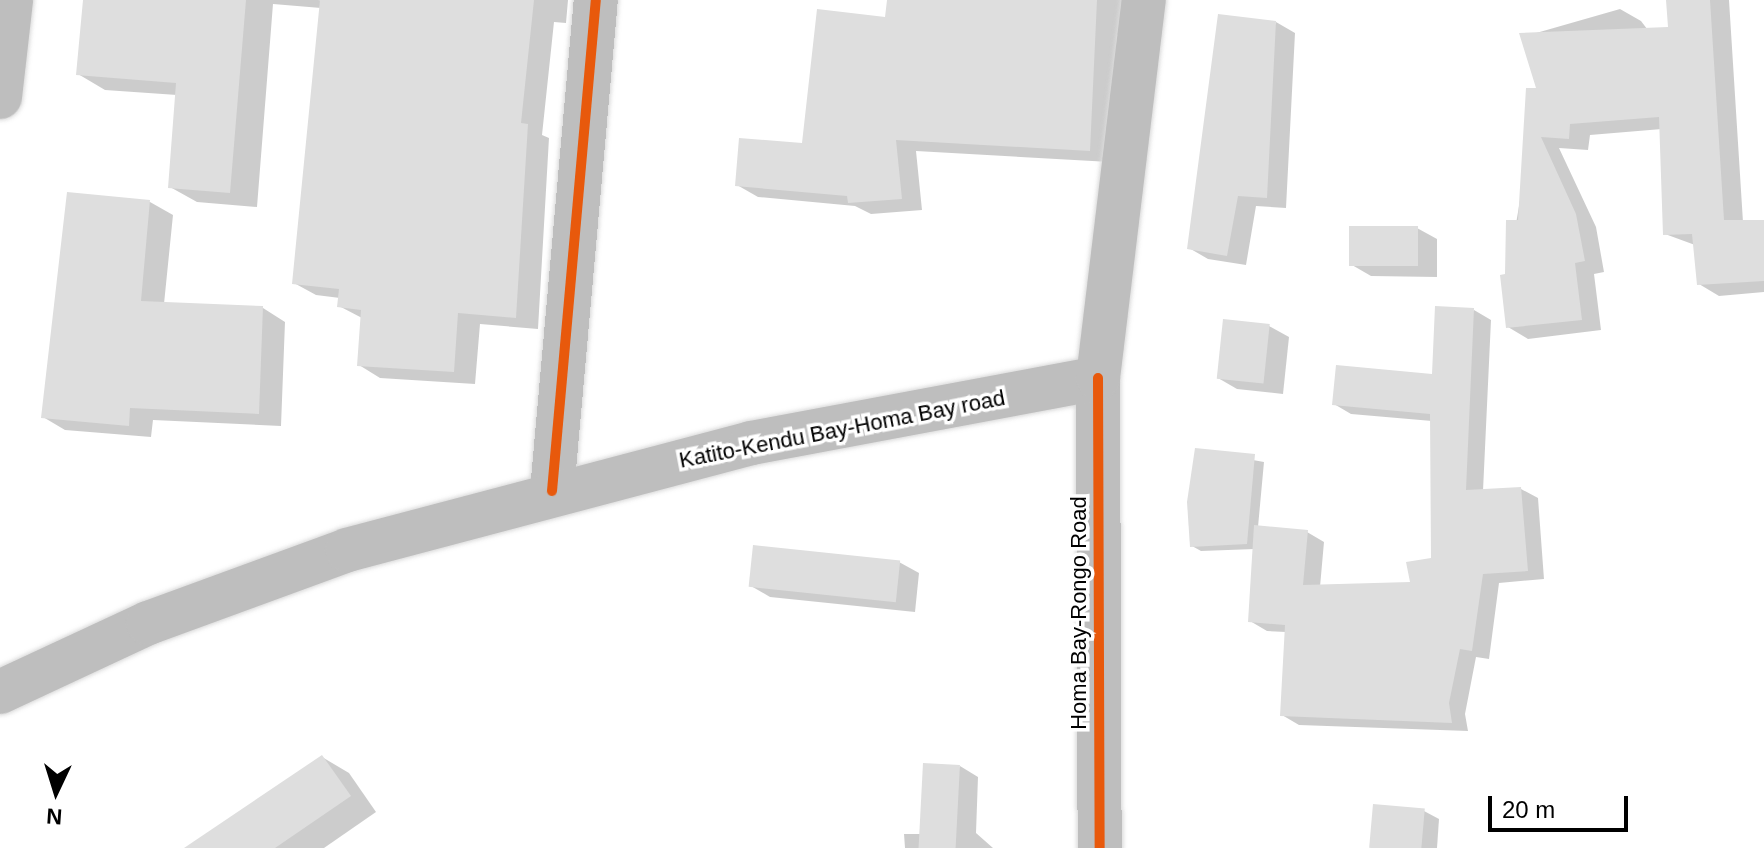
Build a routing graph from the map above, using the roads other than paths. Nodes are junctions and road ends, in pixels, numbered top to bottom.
1 (11, 0) edge
2 (596, 0) edge
3 (1144, 0) edge
4 (0, 97) edge
5 (1098, 378) junction
6 (552, 491) junction
7 (0, 692) edge
8 (1100, 848) edge

1 - 4 main road
2 - 6 main road
3 - 5 main road, Homa Bay-Rongo Road
5 - 6 main road, Katito-Kendu Bay-Homa Bay road
5 - 8 main road, Homa Bay-Rongo Road
6 - 7 main road, Katito-Kendu Bay-Homa Bay road

